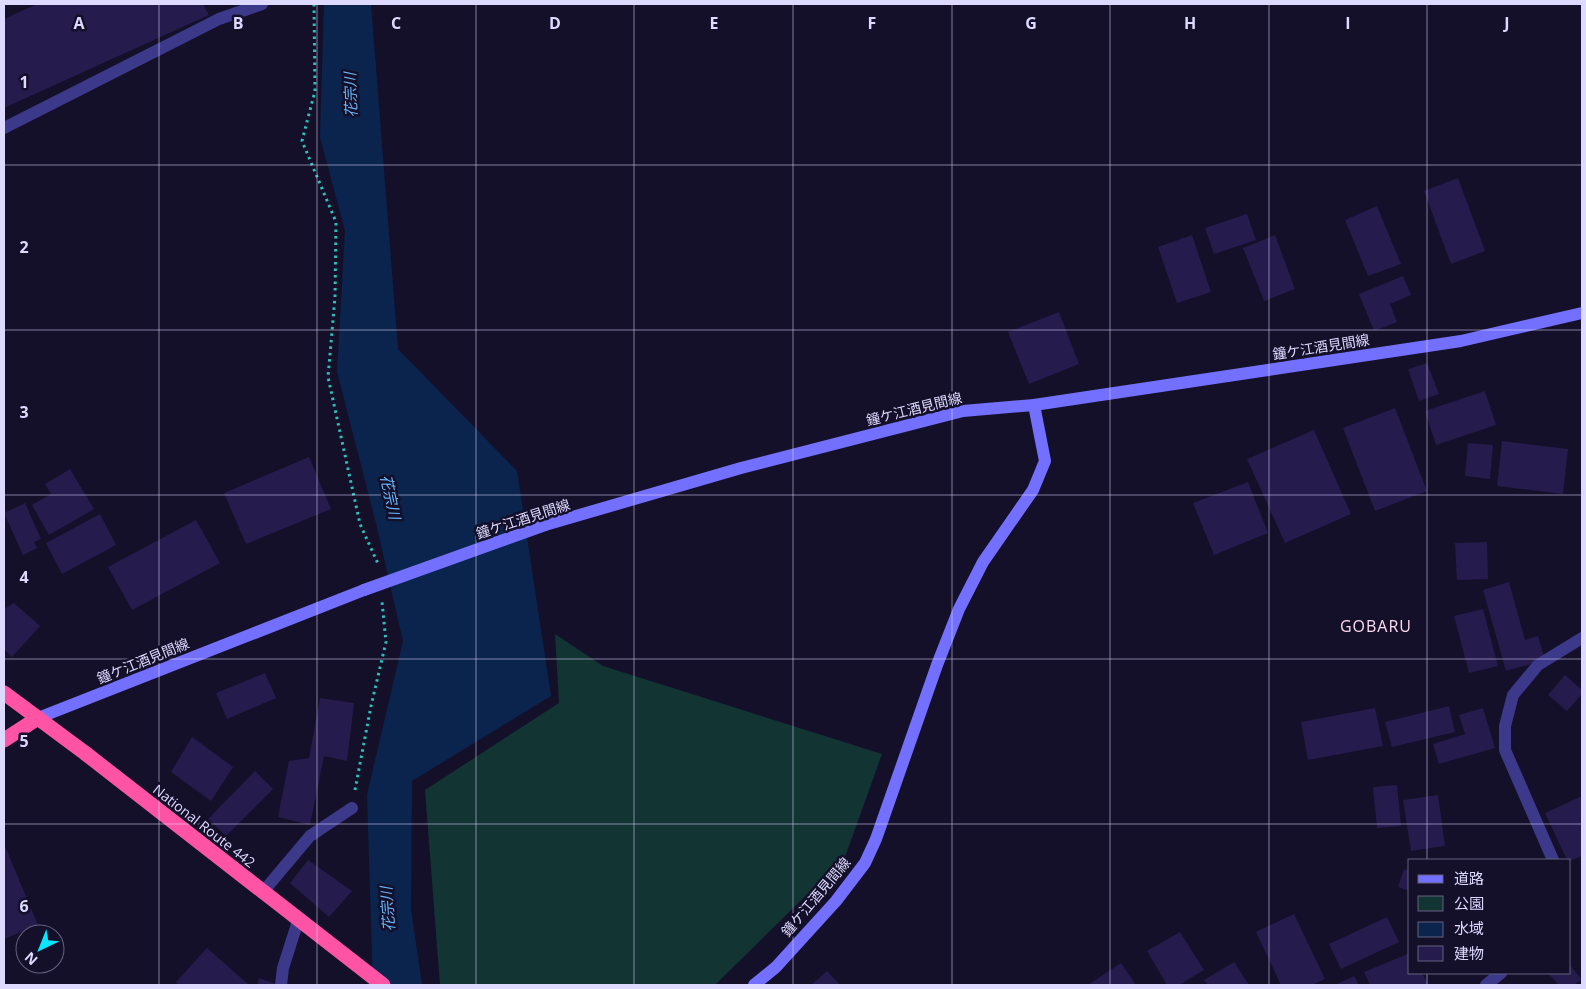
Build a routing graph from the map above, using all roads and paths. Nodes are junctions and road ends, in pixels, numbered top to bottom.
1 (262, 4) edge
2 (314, 4) edge
3 (4, 128) edge
4 (1582, 313) edge
5 (1034, 405) junction
6 (379, 566) dead end
7 (382, 595) dead end
8 (1582, 638) edge
9 (4, 694) edge
10 (38, 718) junction
11 (4, 740) edge
12 (352, 808) joint
13 (1553, 859) edge
14 (262, 892) junction
15 (298, 921) junction
16 (1500, 974) edge
17 (281, 985) edge
18 (383, 985) edge
19 (754, 985) edge
20 (1486, 985) edge

1 - 3 street
2 - 6 path
4 - 5 main road, 鐘ケ江酒見間線
5 - 10 main road, 鐘ケ江酒見間線, bridge
5 - 19 main road, 鐘ケ江酒見間線
7 - 12 path
8 - 13 street
9 - 10 highway, National Route 442
10 - 11 highway
10 - 14 highway, National Route 442
12 - 14 street
14 - 15 highway, National Route 442
15 - 17 street
15 - 18 highway, National Route 442
16 - 20 street

